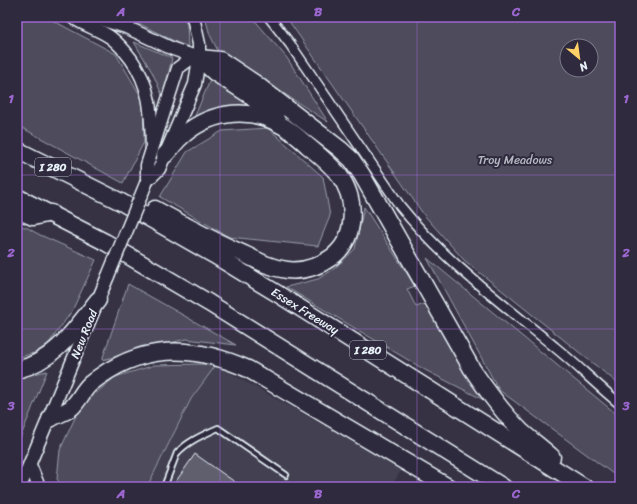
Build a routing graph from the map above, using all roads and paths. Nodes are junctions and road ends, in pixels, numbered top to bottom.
1 (72, 17) edge
2 (93, 17) edge
3 (193, 17) edge
4 (269, 17) edge
5 (199, 58) junction
6 (292, 133) junction
7 (17, 150) edge
8 (159, 152) junction
9 (90, 185) junction
10 (17, 197) edge
11 (17, 210) edge
12 (51, 213) junction
13 (98, 300) junction
14 (17, 370) edge
15 (620, 404) edge
16 (50, 419) junction
17 (30, 465) junction
18 (286, 475) dead end
19 (20, 487) edge
20 (39, 487) edge
21 (164, 487) edge
22 (448, 487) edge
23 (502, 487) edge
24 (585, 487) edge

1 - 8 main road
2 - 5 main road
3 - 5 main road
4 - 15 street
5 - 6 highway
5 - 8 main road, New Road
5 - 8 main road, New Road
5 - 24 highway
6 - 8 highway
6 - 9 highway
7 - 9 highway, Essex Freeway / I 280
8 - 13 main road, New Road, bridge
9 - 24 highway, Essex Freeway / I 280
10 - 12 highway
11 - 12 highway
12 - 23 highway
13 - 14 highway
13 - 16 main road, New Road
16 - 17 main road, New Road
16 - 22 highway
17 - 19 main road, New Road
17 - 20 main road
18 - 21 lane

